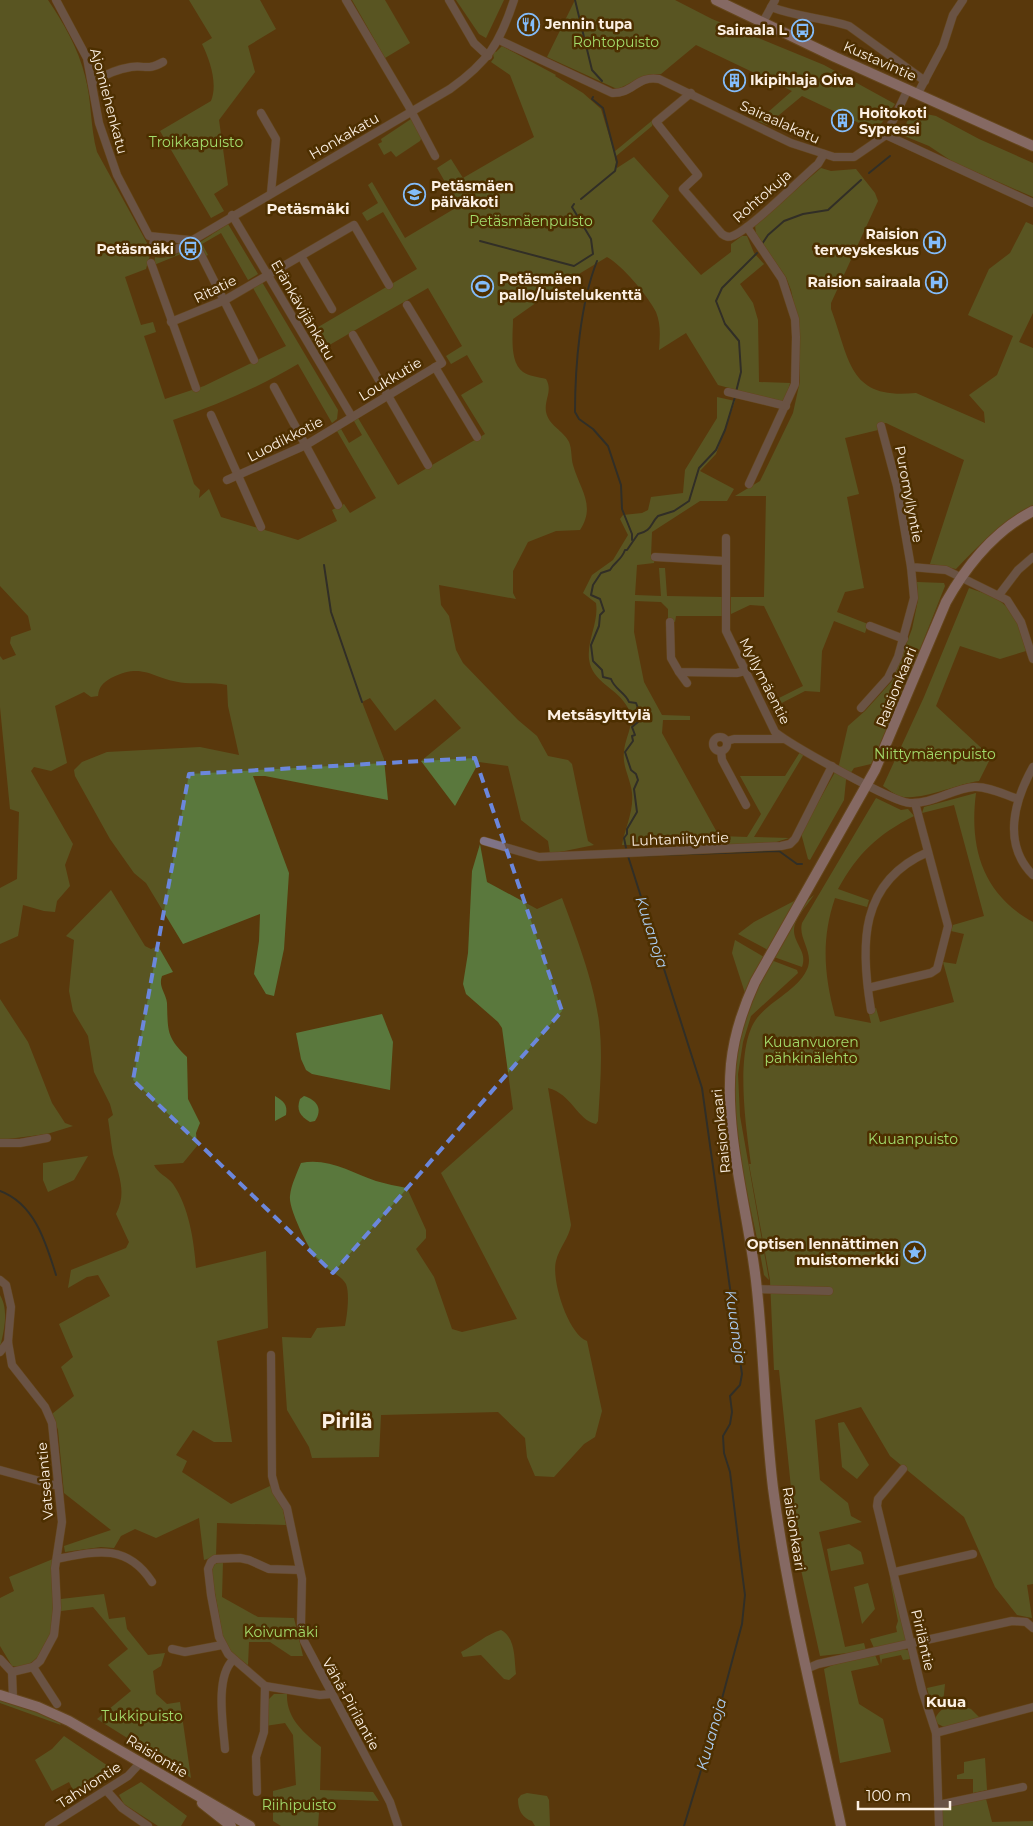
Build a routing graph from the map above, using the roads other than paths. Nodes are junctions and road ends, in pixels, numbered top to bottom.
1 (56, 0) edge
2 (346, 0) edge
3 (450, 0) edge
4 (514, 0) edge
5 (716, 0) edge
6 (963, 0) edge
7 (773, 4) edge
8 (763, 22) junction
9 (499, 40) junction
10 (488, 56) junction
11 (162, 62) dead end
12 (925, 81) junction
13 (93, 82) junction
14 (908, 89) junction
15 (691, 93) junction
16 (918, 93) junction
17 (410, 111) junction
18 (261, 113) dead end
19 (886, 135) junction
20 (1033, 146) edge
21 (824, 154) junction
22 (435, 156) dead end
23 (271, 193) junction
24 (1033, 203) edge
25 (232, 216) junction
26 (747, 227) junction
27 (153, 237) junction
28 (189, 240) junction
29 (197, 248) dead end
30 (301, 256) junction
31 (151, 263) dead end
32 (268, 275) junction
33 (389, 285) dead end
34 (225, 300) junction
35 (407, 305) dead end
36 (332, 309) dead end
37 (171, 322) junction
38 (353, 335) dead end
39 (254, 360) dead end
40 (439, 365) junction
41 (274, 387) dead end
42 (196, 388) dead end
43 (728, 392) dead end
44 (389, 395) junction
45 (786, 406) junction
46 (211, 415) dead end
47 (352, 417) junction
48 (881, 426) dead end
49 (477, 437) dead end
50 (306, 445) junction
51 (428, 465) dead end
52 (238, 475) junction
53 (227, 480) dead end
54 (749, 484) dead end
55 (338, 504) dead end
56 (1033, 511) edge
57 (261, 527) dead end
58 (726, 538) dead end
59 (655, 557) dead end
60 (1033, 557) edge
61 (725, 561) junction
62 (911, 567) junction
63 (960, 578) junction
64 (999, 595) junction
65 (670, 622) dead end
66 (870, 626) dead end
67 (904, 639) junction
68 (1033, 659) edge
69 (745, 671) junction
70 (679, 672) junction
71 (687, 683) dead end
72 (861, 708) dead end
73 (783, 739) junction
74 (727, 741) junction
75 (721, 751) junction
76 (832, 766) junction
77 (1033, 767) edge
78 (868, 785) junction
79 (1018, 799) junction
80 (915, 803) junction
81 (746, 805) dead end
82 (484, 841) dead end
83 (928, 852) junction
84 (1033, 875) edge
85 (868, 988) junction
86 (872, 1010) dead end
87 (47, 1138) dead end
88 (0, 1143) edge
89 (0, 1280) edge
90 (757, 1289) junction
91 (829, 1291) dead end
92 (8, 1342) junction
93 (0, 1352) edge
94 (271, 1355) dead end
95 (903, 1469) dead end
96 (0, 1470) edge
97 (58, 1486) junction
98 (972, 1554) dead end
99 (57, 1559) junction
100 (300, 1570) junction
101 (894, 1572) junction
102 (152, 1582) dead end
103 (1033, 1628) edge
104 (910, 1644) junction
105 (222, 1645) junction
106 (172, 1649) dead end
107 (0, 1659) edge
108 (233, 1660) junction
109 (33, 1667) junction
110 (806, 1668) junction
111 (12, 1672) junction
112 (265, 1686) junction
113 (331, 1694) junction
114 (0, 1695) edge
115 (13, 1698) junction
116 (57, 1704) dead end
117 (1033, 1706) edge
118 (936, 1733) junction
119 (225, 1749) dead end
120 (141, 1762) junction
121 (1023, 1787) dead end
122 (106, 1790) junction
123 (190, 1792) junction
124 (257, 1792) dead end
125 (938, 1805) junction
126 (49, 1826) edge
127 (148, 1826) edge
128 (231, 1826) edge
129 (250, 1826) edge
130 (398, 1826) edge
131 (841, 1826) edge
132 (939, 1826) edge

1 - 13 street, Ajomiehenkatu
2 - 17 street
3 - 10 street
4 - 9 street, Honkakatu
5 - 8 main road, Kustavintie
6 - 12 street
7 - 8 street
7 - 12 street
8 - 14 main road, Kustavintie
9 - 10 street, Honkakatu
9 - 15 street, Sairaalakatu
10 - 17 street, Honkakatu
11 - 13 street
12 - 16 street
13 - 27 street, Ajomiehenkatu
14 - 16 main road, Kustavintie
14 - 19 street, Sairaalakatu
15 - 21 street, Sairaalakatu
15 - 26 street, Rohtokuja
16 - 20 main road, Kustavintie
17 - 22 street
17 - 23 street, Honkakatu
18 - 23 street
19 - 21 street, Sairaalakatu
19 - 24 street
21 - 26 street, Rohtokuja
23 - 25 street, Honkakatu
25 - 28 street, Honkakatu
25 - 32 street, Eränkävijänkatu
26 - 45 street
27 - 28 street
27 - 28 street, Ajomiehenkatu
29 - 34 street
30 - 32 street, Ritatie
30 - 33 street, Ritatie
30 - 36 street
31 - 37 street
32 - 34 street, Ritatie
32 - 47 street, Eränkävijänkatu
34 - 37 street, Ritatie
34 - 39 street
35 - 40 street
37 - 42 street
38 - 44 street
40 - 44 street, Loukkutie
40 - 49 street
41 - 50 street
43 - 45 street
44 - 47 street, Loukkutie
44 - 51 street
45 - 54 street
46 - 52 street
47 - 50 street, Luodikkotie
48 - 62 street, Puromyllyntie
50 - 52 street, Luodikkotie
50 - 55 street
52 - 53 street, Luodikkotie
52 - 57 street
56 - 63 main road, Raisionkaari
58 - 61 street, Myllymäentie
59 - 61 street
60 - 64 street
61 - 69 street, Myllymäentie
62 - 63 street
62 - 67 street, Puromyllyntie
63 - 64 street
63 - 78 main road, Raisionkaari
64 - 68 street
65 - 70 street
66 - 67 street
67 - 72 street, Puromyllyntie
69 - 70 street
69 - 73 street, Myllymäentie
70 - 71 street
73 - 74 street
73 - 76 street, Myllymäentie
74 - 75 street
74 - 75 street
75 - 81 street
76 - 78 street, Myllymäentie
76 - 82 street, Luhtaniityntie
77 - 79 street
78 - 80 street, Myllymäentie
78 - 90 main road, Raisionkaari
79 - 80 street
79 - 84 street
80 - 83 street
83 - 85 street
83 - 85 street
85 - 86 street
87 - 88 street
89 - 92 street, Vatselantie
90 - 91 street
90 - 110 main road, Raisionkaari
92 - 93 street
92 - 97 street, Vatselantie
94 - 100 street, Vähä-Pirilantie
95 - 101 street, Piriläntie
96 - 97 street
97 - 99 street, Vatselantie
98 - 101 street
99 - 102 street
99 - 109 street, Vatselantie
100 - 105 street
100 - 113 street, Vähä-Pirilantie
101 - 104 street, Piriläntie
103 - 104 street
104 - 110 street
104 - 118 street, Piriläntie
105 - 106 street
105 - 108 street
107 - 111 street
108 - 112 street
108 - 119 street
109 - 111 street
109 - 116 street
110 - 131 main road, Raisionkaari
111 - 115 street
112 - 113 street
112 - 124 street
113 - 130 street, Vähä-Pirilantie
114 - 115 main road, Raisiontie
115 - 120 main road, Raisiontie
117 - 118 street
118 - 125 street, Piriläntie
120 - 122 street, Tahviontie
120 - 123 main road, Raisiontie
121 - 125 street
122 - 126 street, Tahviontie
122 - 127 street
123 - 128 main road, Raisiontie
123 - 129 main road, Raisiontie
125 - 132 street, Piriläntie

